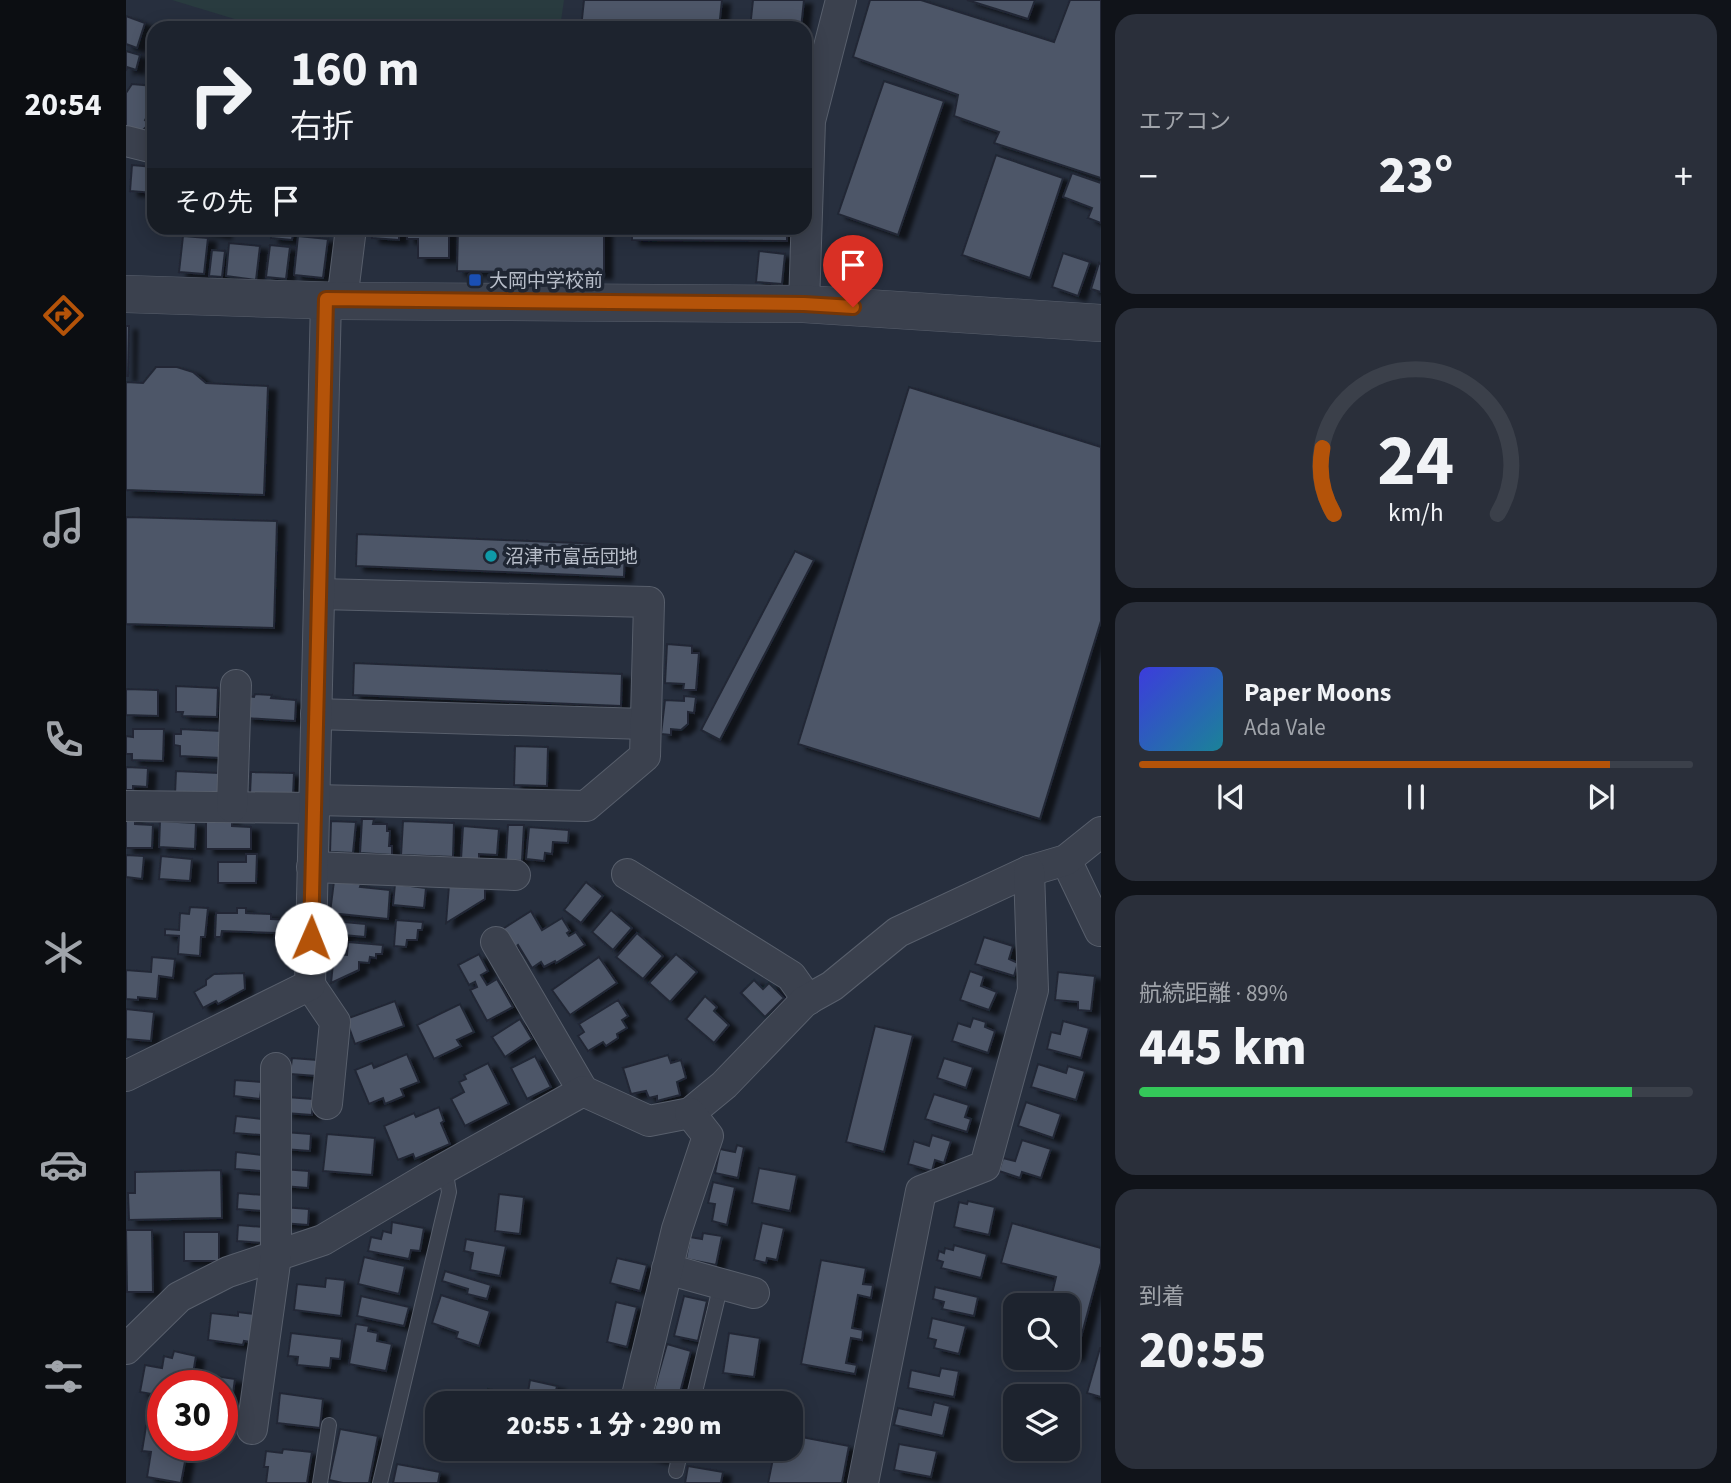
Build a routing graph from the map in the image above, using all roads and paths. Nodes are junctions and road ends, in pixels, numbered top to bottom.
1 (842, 0) edge
2 (812, 113) edge
3 (126, 141) edge
4 (147, 146) edge
5 (349, 235) edge
6 (806, 235) edge
7 (126, 294) edge
8 (334, 300) junction
9 (804, 304) junction
10 (1101, 323) edge
11 (318, 594) junction
12 (236, 685) dead end
13 (316, 714) junction
14 (645, 724) junction
15 (314, 804) junction
16 (126, 806) edge
17 (232, 807) junction
18 (1101, 832) edge
19 (1066, 860) junction
20 (312, 867) junction
21 (1029, 871) junction
22 (627, 874) dead end
23 (515, 875) dead end
24 (1100, 931) edge
25 (496, 942) dead end
26 (310, 985) junction
27 (808, 999) junction
28 (276, 1068) dead end
29 (126, 1076) edge
30 (583, 1091) junction
31 (327, 1104) dead end
32 (690, 1113) junction
33 (446, 1168) junction
34 (276, 1256) junction
35 (667, 1269) junction
36 (721, 1284) junction
37 (754, 1293) dead end
38 (126, 1349) edge
39 (638, 1391) edge
40 (695, 1391) edge
41 (329, 1425) dead end
42 (252, 1429) dead end
43 (678, 1461) edge
44 (676, 1471) dead end
45 (320, 1483) edge
46 (380, 1483) edge
47 (863, 1483) edge

1 - 2 street
3 - 4 street
5 - 8 street
6 - 9 street
7 - 8 street
8 - 9 street
8 - 11 street
9 - 10 street
11 - 13 street
11 - 14 street
12 - 17 street
13 - 14 street
13 - 15 street
14 - 15 street
15 - 17 street
15 - 20 street
16 - 17 street
18 - 19 street
19 - 21 street
19 - 24 street
20 - 23 street
20 - 26 street
21 - 27 street
21 - 47 street
22 - 27 street
25 - 30 street
26 - 29 street
26 - 31 street
27 - 32 street
28 - 34 street
30 - 32 street
30 - 33 street
32 - 35 street
33 - 34 street
33 - 46 lane
34 - 38 street
34 - 42 street
35 - 36 street
35 - 39 street
36 - 37 street
36 - 40 lane
41 - 45 lane
43 - 44 lane

